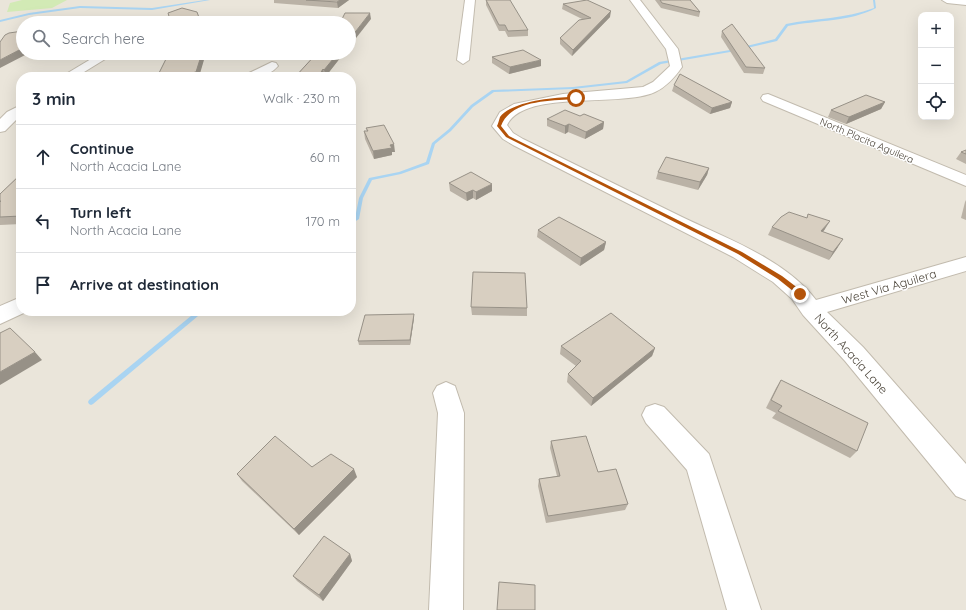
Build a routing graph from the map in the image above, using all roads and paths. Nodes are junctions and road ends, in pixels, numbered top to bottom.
1 (470, 0) edge
2 (636, 0) edge
3 (947, 0) edge
4 (966, 2) edge
5 (97, 60) edge
6 (463, 60) dead end
7 (272, 66) dead end
8 (76, 72) edge
9 (261, 72) edge
10 (768, 98) dead end
11 (16, 112) edge
12 (0, 128) edge
13 (966, 181) edge
14 (966, 264) edge
15 (16, 308) edge
16 (811, 309) junction
17 (0, 316) edge
18 (446, 393) dead end
19 (655, 415) dead end
20 (966, 486) edge
21 (446, 610) edge
22 (744, 610) edge

1 - 6 street
2 - 16 street, North Acacia Lane
3 - 4 street
5 - 8 street
7 - 9 street
10 - 13 street, North Placita Aguilera
11 - 12 street
14 - 16 street, West Via Aguilera
15 - 17 street
16 - 20 street, North Acacia Lane
18 - 21 street
19 - 22 street

